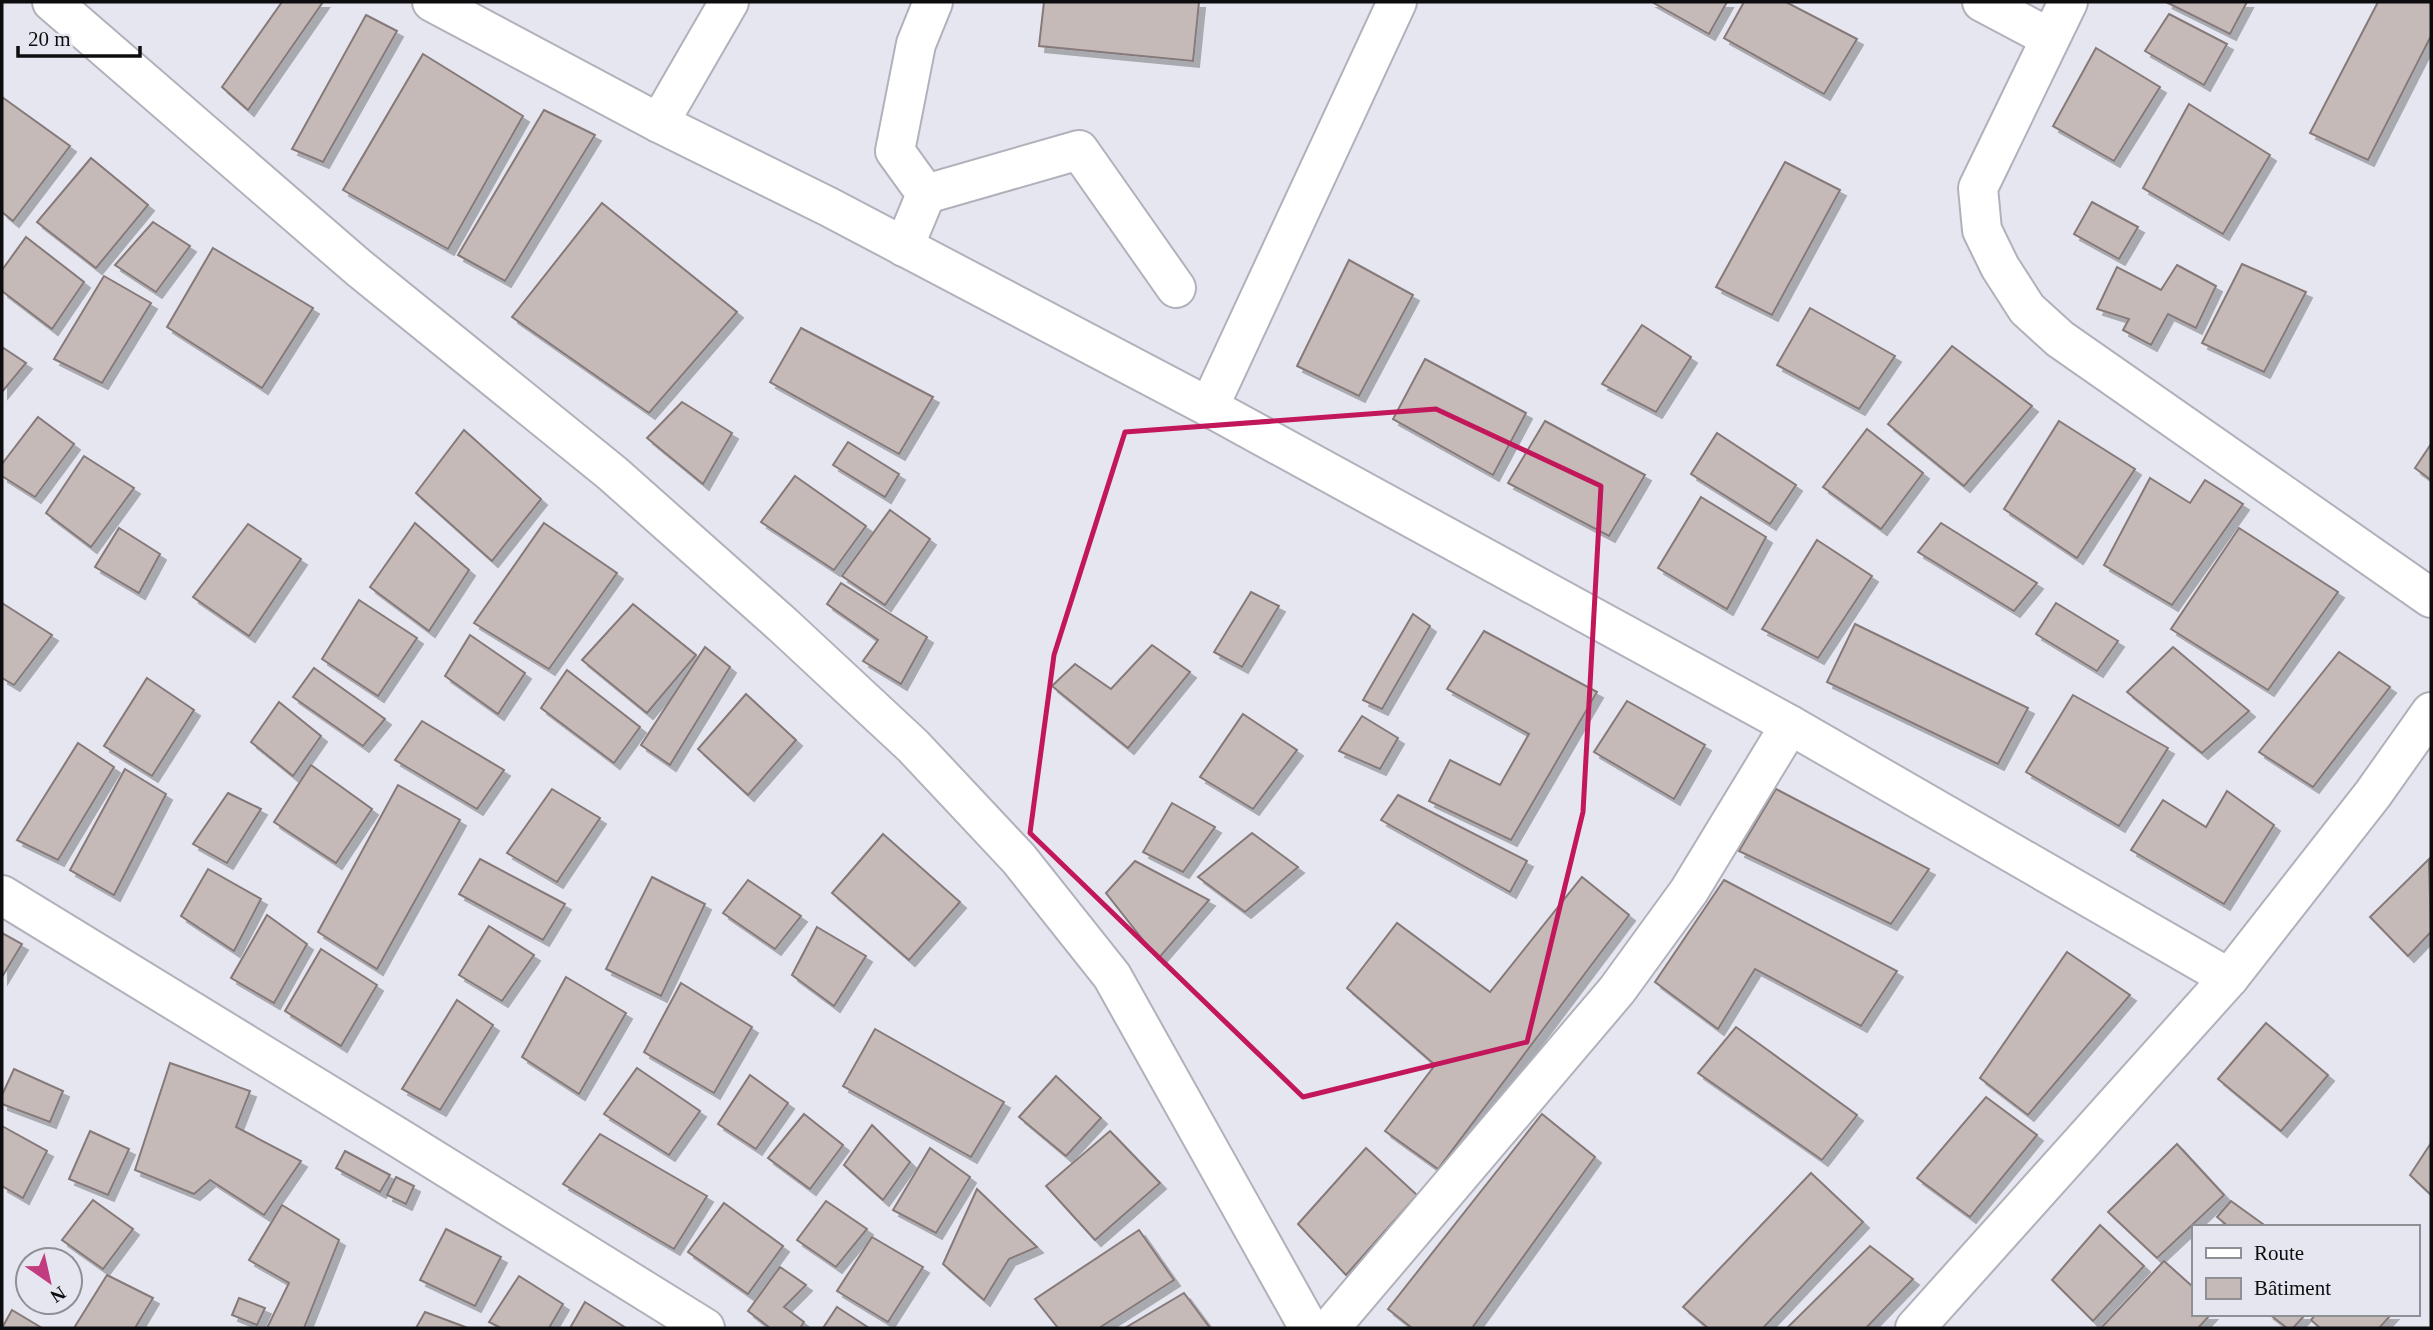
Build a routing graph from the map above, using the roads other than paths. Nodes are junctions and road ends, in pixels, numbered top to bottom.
1 (52, 2) edge
2 (432, 2) edge
3 (729, 2) edge
4 (933, 2) edge
5 (1397, 2) edge
6 (1982, 2) edge
7 (2068, 2) edge
8 (2050, 37) junction
9 (659, 123) junction
10 (926, 194) junction
11 (904, 247) junction
12 (1176, 288) dead end
13 (1209, 407) junction
14 (2431, 598) edge
15 (2431, 712) edge
16 (1790, 725) junction
17 (2, 895) edge
18 (2229, 978) junction
19 (705, 1328) edge
20 (1308, 1328) edge
21 (1330, 1328) edge
22 (1914, 1328) edge

1 - 20 street
2 - 9 street
3 - 9 street
4 - 10 street
5 - 13 street
6 - 8 street
7 - 8 street
8 - 14 street
9 - 11 street
10 - 11 street
10 - 12 street
11 - 13 street
13 - 16 street
15 - 18 street
16 - 18 street
16 - 21 street
17 - 19 street
18 - 22 street

